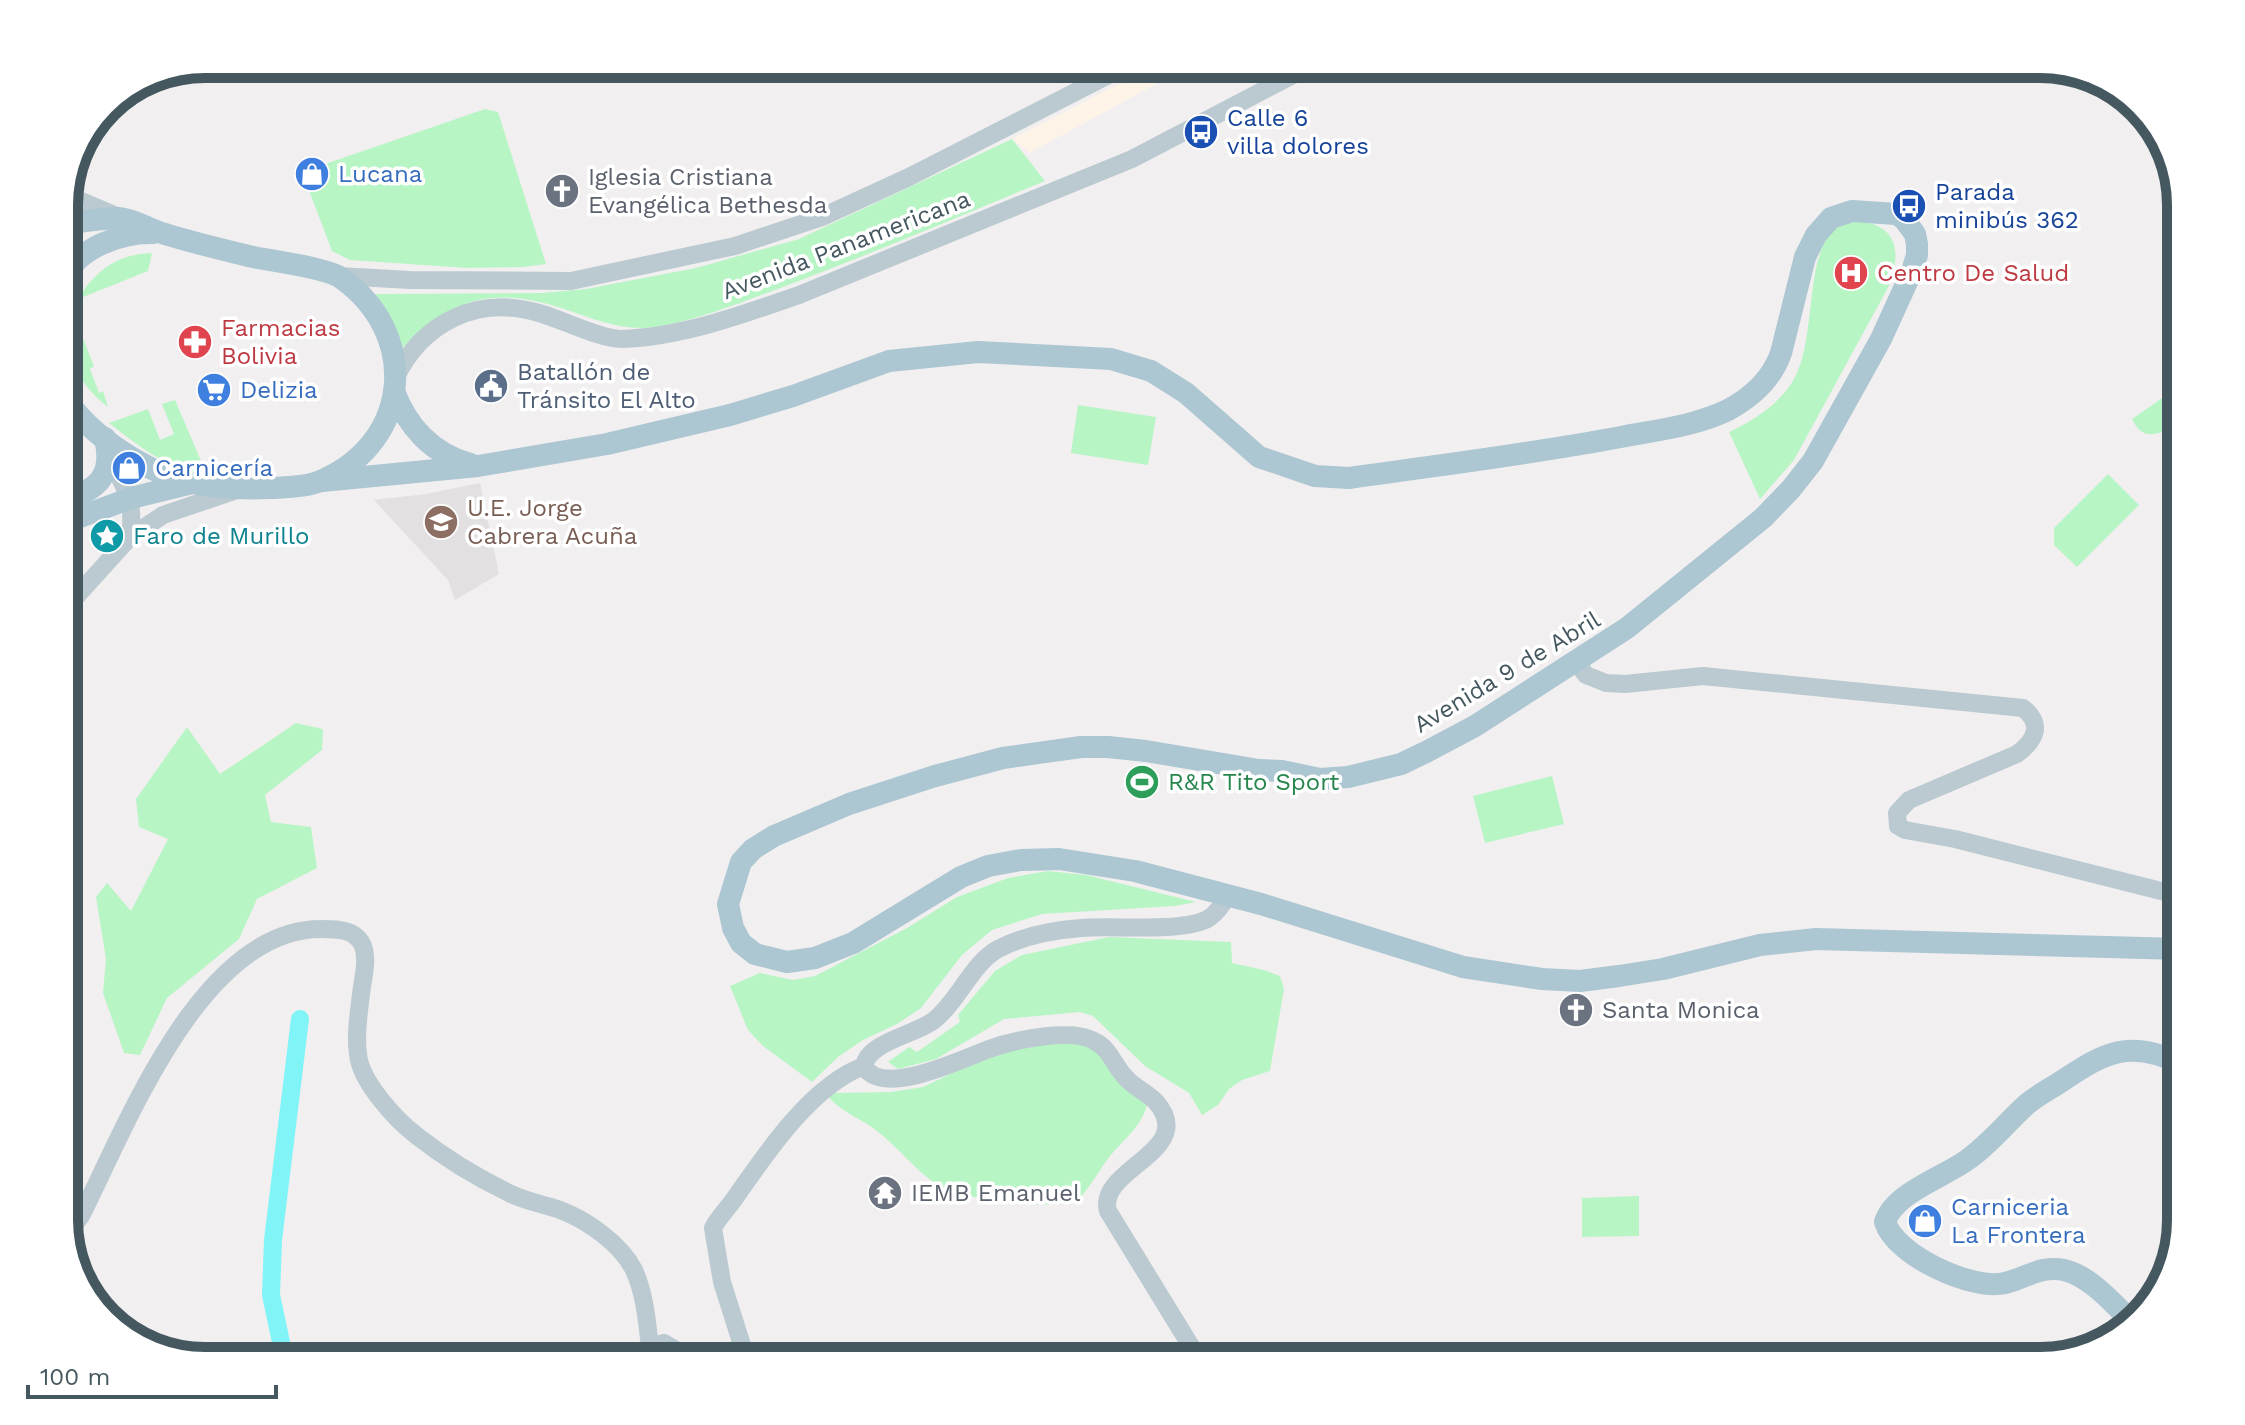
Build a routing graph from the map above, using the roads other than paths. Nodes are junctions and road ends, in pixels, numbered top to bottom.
1 (1103, 78) edge
2 (1287, 78) edge
3 (78, 200) edge
4 (121, 218) junction
5 (78, 223) edge
6 (163, 234) junction
7 (78, 262) edge
8 (339, 276) junction
9 (395, 384) junction
10 (78, 415) edge
11 (107, 448) junction
12 (478, 466) junction
13 (322, 481) junction
14 (192, 483) junction
15 (236, 489) junction
16 (78, 496) edge
17 (131, 498) junction
18 (78, 518) edge
19 (130, 537) junction
20 (78, 595) edge
21 (1576, 662) junction
22 (2167, 892) edge
23 (1228, 895) junction
24 (2167, 949) edge
25 (2167, 1059) edge
26 (864, 1066) junction
27 (78, 1220) edge
28 (2125, 1315) edge
29 (649, 1347) edge
30 (743, 1347) edge
31 (1191, 1347) edge

1 - 8 street, Avenida Panamericana
2 - 9 street, Avenida Panamericana
3 - 4 street, Avenida Panamericana
4 - 5 main road
4 - 6 main road, Avenida Panamericana
6 - 7 main road
6 - 8 main road, Avenida Panamericana
8 - 9 main road
9 - 12 main road
9 - 13 main road
10 - 11 main road
11 - 14 main road
11 - 16 main road
11 - 17 street
12 - 13 main road, Avenida 9 de Abril
12 - 21 main road, Avenida 9 de Abril
13 - 15 main road, Avenida 9 de Abril
14 - 15 main road, Avenida 9 de Abril
14 - 17 main road
15 - 19 street
17 - 18 main road
17 - 19 street
19 - 20 street
21 - 22 street
21 - 23 main road, Avenida 9 de Abril
23 - 24 main road, Avenida 9 de Abril
23 - 26 street
25 - 28 main road
26 - 30 street
26 - 31 street
27 - 29 street

